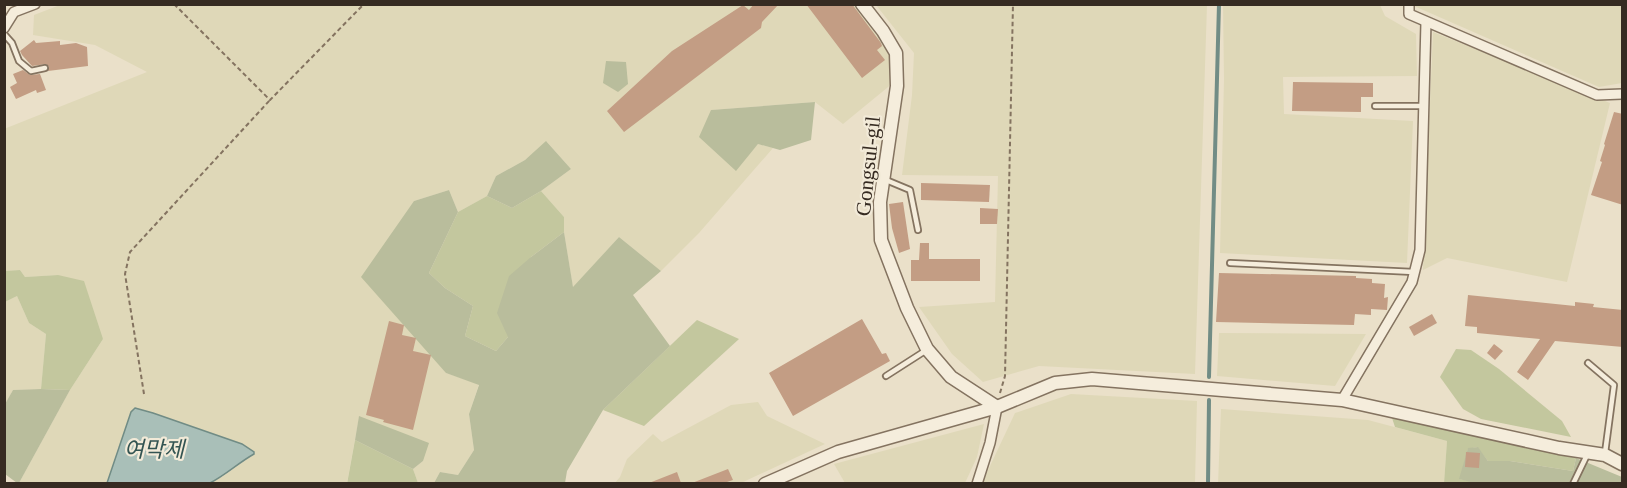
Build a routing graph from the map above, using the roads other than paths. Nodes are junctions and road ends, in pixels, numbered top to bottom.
1 (35, 4) edge
2 (862, 4) edge
3 (22, 7) edge
4 (1409, 10) edge
5 (1426, 22) junction
6 (4, 28) edge
7 (4, 34) edge
8 (45, 69) dead end
9 (1623, 94) edge
10 (1375, 106) dead end
11 (1424, 106) junction
12 (883, 179) junction
13 (918, 230) dead end
14 (1230, 263) dead end
15 (1414, 272) junction
16 (927, 349) junction
17 (1588, 363) dead end
18 (886, 376) dead end
19 (1342, 400) junction
20 (997, 407) junction
21 (1588, 453) junction
22 (1605, 455) junction
23 (1623, 464) edge
24 (790, 478) edge
25 (765, 483) edge
26 (976, 483) edge
27 (1573, 483) edge

1 - 3 street
2 - 12 street, Gongsul-gil
3 - 6 street
4 - 5 street
5 - 9 street
5 - 11 street
7 - 8 lane
10 - 11 lane
11 - 15 street
12 - 13 lane
12 - 16 street, Gongsul-gil
14 - 15 lane
15 - 19 street
16 - 18 lane
16 - 20 street, Gongsul-gil
17 - 22 lane
19 - 20 street
19 - 21 street
20 - 24 street
20 - 26 street
21 - 22 street
21 - 27 lane
22 - 23 street
24 - 25 street

